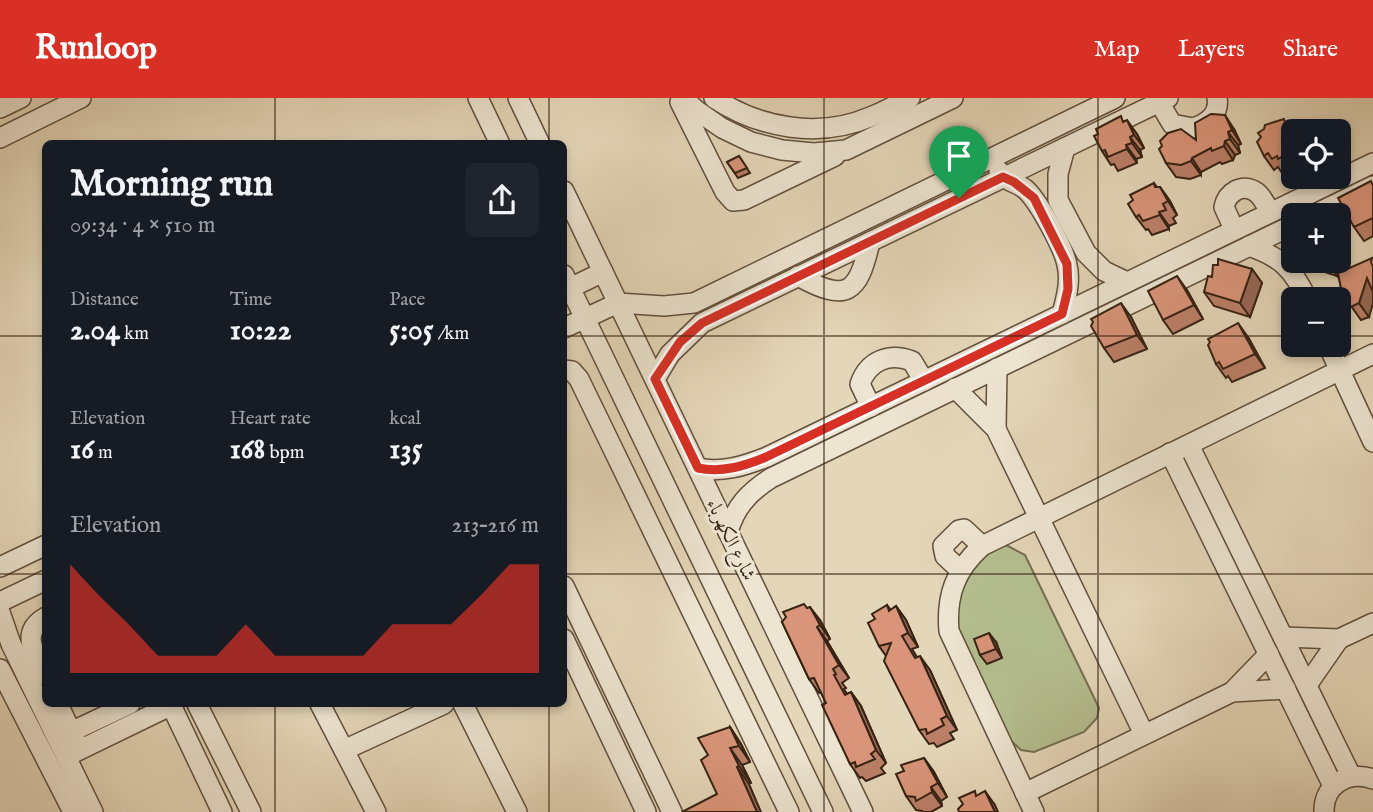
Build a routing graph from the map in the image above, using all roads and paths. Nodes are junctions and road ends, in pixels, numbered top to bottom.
1 (20, 98) edge
2 (81, 98) edge
3 (478, 98) edge
4 (518, 98) edge
5 (680, 98) edge
6 (713, 98) edge
7 (910, 98) edge
8 (953, 98) edge
9 (1115, 98) edge
10 (1217, 98) edge
11 (1164, 100) edge
12 (0, 108) edge
13 (0, 138) edge
14 (498, 140) edge
15 (538, 140) edge
16 (1065, 148) junction
17 (846, 150) junction
18 (992, 158) junction
19 (1373, 163) edge
20 (1003, 177) junction
21 (1373, 186) edge
22 (567, 197) edge
23 (1297, 203) edge
24 (1338, 203) edge
25 (1281, 208) edge
26 (1281, 211) edge
27 (1234, 229) junction
28 (1281, 231) edge
29 (870, 242) junction
30 (1249, 246) junction
31 (1281, 260) edge
32 (603, 272) junction
33 (798, 276) junction
34 (1127, 282) junction
35 (567, 284) edge
36 (567, 286) edge
37 (618, 303) junction
38 (1062, 314) junction
39 (584, 318) junction
40 (567, 326) edge
41 (1373, 354) edge
42 (1334, 357) edge
43 (997, 368) junction
44 (1340, 370) junction
45 (567, 371) edge
46 (655, 379) junction
47 (924, 381) junction
48 (955, 388) junction
49 (871, 407) junction
50 (632, 415) junction
51 (603, 429) junction
52 (996, 429) junction
53 (1373, 442) edge
54 (1189, 444) junction
55 (1170, 453) junction
56 (698, 468) junction
57 (1040, 518) junction
58 (728, 532) junction
59 (982, 546) junction
60 (42, 547) edge
61 (0, 567) edge
62 (960, 569) junction
63 (42, 582) edge
64 (567, 592) edge
65 (0, 602) edge
66 (0, 611) edge
67 (42, 619) edge
68 (1373, 623) edge
69 (1283, 637) junction
70 (1339, 639) junction
71 (567, 649) edge
72 (1269, 654) junction
73 (42, 667) edge
74 (0, 669) edge
75 (1307, 685) junction
76 (1286, 689) junction
77 (1232, 692) junction
78 (42, 697) edge
79 (48, 707) edge
80 (59, 707) edge
81 (125, 707) edge
82 (165, 707) edge
83 (174, 707) edge
84 (198, 707) edge
85 (322, 707) edge
86 (437, 707) edge
87 (464, 707) edge
88 (781, 724) junction
89 (1144, 734) junction
90 (753, 738) junction
91 (69, 744) junction
92 (344, 750) junction
93 (1351, 776) junction
94 (1373, 779) edge
95 (1333, 786) junction
96 (662, 792) junction
97 (1025, 793) junction
98 (644, 807) edge
99 (1321, 810) edge
100 (73, 812) edge
101 (93, 812) edge
102 (222, 812) edge
103 (251, 812) edge
104 (376, 812) edge
105 (517, 812) edge
106 (672, 812) edge
107 (789, 812) edge
108 (823, 812) edge
109 (863, 812) edge
110 (1034, 812) edge

1 - 12 street
2 - 13 street
3 - 14 street
4 - 15 street
5 - 17 street
5 - 17 street
6 - 7 street
8 - 17 street
9 - 18 street
10 - 11 street
11 - 16 street
16 - 20 street
16 - 34 street
18 - 20 street
18 - 37 street
19 - 23 street
20 - 29 street
20 - 38 street
21 - 24 street
22 - 32 street, شارع الكهرباء
25 - 27 street
26 - 27 street
27 - 34 street
28 - 30 street
29 - 33 street
29 - 33 street
30 - 31 street
30 - 43 street
32 - 35 street
32 - 37 street, شارع الكهرباء
33 - 46 street
34 - 38 street
36 - 39 street, شارع الكهرباء
37 - 39 street
37 - 46 street, شارع الكهرباء
38 - 47 street
39 - 40 street
39 - 50 street, شارع الكهرباء
41 - 44 street
42 - 44 street
43 - 48 street
43 - 52 street
44 - 53 street
44 - 54 street
45 - 51 street
46 - 56 street, شارع الكهرباء
47 - 49 street
47 - 49 street
48 - 52 street
48 - 58 street
49 - 56 street
50 - 51 street
50 - 88 street, شارع الكهرباء
51 - 90 street
52 - 57 street
54 - 55 street
54 - 69 street
55 - 57 street
55 - 72 street
56 - 58 street, شارع الكهرباء
57 - 59 street
57 - 89 street
58 - 109 street, شارع الكهرباء
59 - 62 street
59 - 62 street
60 - 61 street
62 - 97 street
63 - 65 street
64 - 96 street
66 - 78 street
67 - 73 street
68 - 70 street
69 - 70 street
69 - 75 street
70 - 75 street
71 - 98 street
72 - 76 street
72 - 77 street
74 - 100 street
75 - 93 street
76 - 77 street
76 - 95 street
77 - 89 street
79 - 91 street
80 - 91 street
81 - 91 street
82 - 91 street
83 - 102 street
84 - 103 street
85 - 92 street
86 - 92 street
87 - 105 street
88 - 90 street
88 - 108 street, شارع الكهرباء
89 - 97 street
90 - 107 street
91 - 101 street
92 - 104 street
93 - 94 street
93 - 95 street
95 - 99 street
96 - 98 street
96 - 106 street
97 - 110 street

